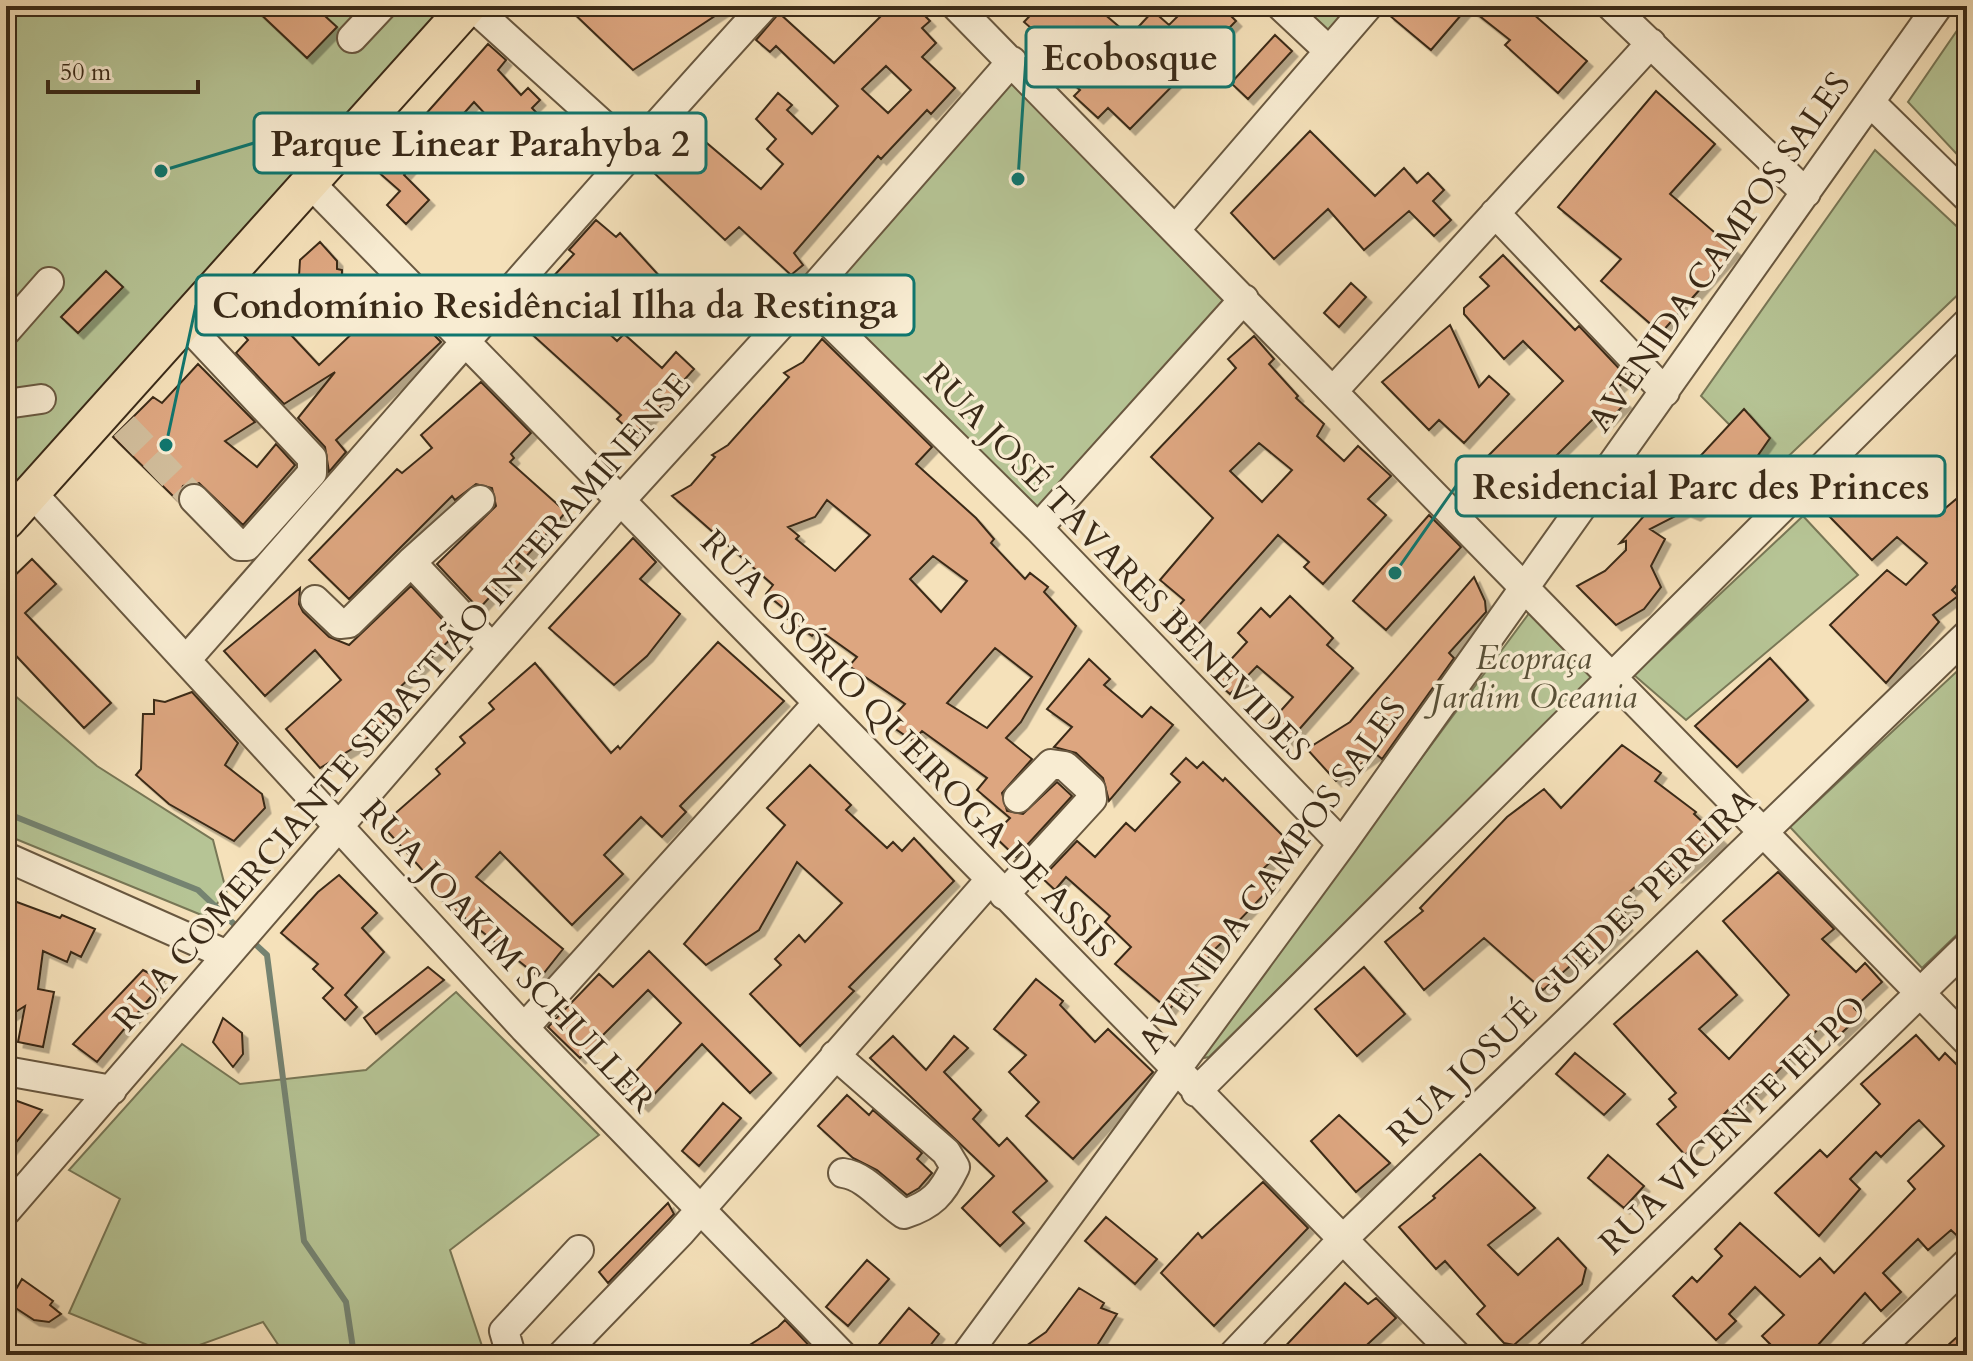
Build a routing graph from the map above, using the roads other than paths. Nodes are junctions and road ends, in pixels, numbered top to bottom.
1 (382, 6) edge
2 (470, 6) edge
3 (764, 6) edge
4 (956, 6) edge
5 (1281, 6) edge
6 (1368, 6) edge
7 (1611, 6) edge
8 (1938, 6) edge
9 (352, 38) dead end
10 (1651, 43) junction
11 (1329, 51) junction
12 (1012, 61) junction
13 (1870, 102) junction
14 (632, 151) junction
15 (310, 183) junction
16 (1806, 193) junction
17 (1967, 197) edge
18 (1495, 213) junction
19 (1176, 229) junction
20 (49, 282) dead end
21 (805, 298) junction
22 (1244, 299) junction
23 (185, 323) junction
24 (1967, 323) edge
25 (6, 331) edge
26 (468, 342) junction
27 (1334, 390) junction
28 (1665, 392) junction
29 (41, 399) dead end
30 (6, 404) edge
31 (32, 493) junction
32 (194, 499) tunnel mouth
33 (480, 500) dead end
34 (620, 501) junction
35 (6, 521) edge
36 (1038, 528) junction
37 (411, 562) junction
38 (1526, 588) junction
39 (315, 600) dead end
40 (1967, 635) edge
41 (492, 648) junction
42 (186, 660) junction
43 (1614, 676) junction
44 (818, 703) junction
45 (1018, 798) dead end
46 (336, 827) junction
47 (1764, 831) junction
48 (1342, 844) junction
49 (6, 857) edge
50 (997, 888) junction
51 (1967, 947) edge
52 (227, 955) junction
53 (1919, 993) junction
54 (524, 1028) junction
55 (1967, 1041) edge
56 (835, 1055) junction
57 (1174, 1068) junction
58 (6, 1071) edge
59 (112, 1090) junction
60 (1196, 1092) junction
61 (843, 1173) dead end
62 (699, 1210) junction
63 (6, 1211) edge
64 (1342, 1240) junction
65 (579, 1250) dead end
66 (1967, 1263) edge
67 (511, 1355) edge
68 (562, 1355) edge
69 (842, 1355) edge
70 (966, 1355) edge
71 (1233, 1355) edge
72 (1456, 1355) edge
73 (1549, 1355) edge
74 (1873, 1355) edge

1 - 9 street
2 - 14 street
2 - 15 main road
3 - 14 street
4 - 12 street
5 - 11 street
6 - 11 street
7 - 10 street
8 - 13 street, AVENIDA CAMPOS SALES
10 - 16 street
10 - 18 street
11 - 19 street
12 - 19 street
12 - 21 street, RUA COMERCIANTE SEBASTIÃO INTERAMINENSE
13 - 16 street, AVENIDA CAMPOS SALES
13 - 17 street
14 - 26 street
15 - 23 main road
15 - 26 street, RUA OSÓRIO QUEIROGA DE ASSIS
16 - 28 street, AVENIDA CAMPOS SALES
18 - 27 street
18 - 28 street
19 - 22 street
20 - 25 street
21 - 34 street, RUA COMERCIANTE SEBASTIÃO INTERAMINENSE
21 - 36 street, RUA JOSÉ TAVARES BENEVIDES
22 - 27 street
22 - 36 street
23 - 31 main road
23 - 32 street
24 - 43 street
26 - 34 street, RUA OSÓRIO QUEIROGA DE ASSIS
26 - 42 street
27 - 38 street
28 - 38 street, AVENIDA CAMPOS SALES
29 - 30 street
31 - 35 main road
31 - 42 street, RUA JOAKIM SCHULLER
33 - 37 street
34 - 41 street, RUA COMERCIANTE SEBASTIÃO INTERAMINENSE
34 - 44 street, RUA OSÓRIO QUEIROGA DE ASSIS
36 - 48 street, RUA JOSÉ TAVARES BENEVIDES
37 - 39 street
37 - 41 street
38 - 43 street
38 - 48 street, AVENIDA CAMPOS SALES
40 - 47 street, RUA JOSUÉ GUEDES PEREIRA
41 - 46 street, RUA COMERCIANTE SEBASTIÃO INTERAMINENSE
42 - 46 street, RUA JOAKIM SCHULLER
43 - 47 street
43 - 60 street
44 - 50 street, RUA OSÓRIO QUEIROGA DE ASSIS
44 - 54 street
45 - 50 street
46 - 52 street, RUA COMERCIANTE SEBASTIÃO INTERAMINENSE
46 - 54 street, RUA JOAKIM SCHULLER
47 - 53 street
47 - 64 street, RUA JOSUÉ GUEDES PEREIRA
48 - 57 street, AVENIDA CAMPOS SALES
49 - 52 street
50 - 56 street
50 - 57 street, RUA OSÓRIO QUEIROGA DE ASSIS
51 - 53 street, RUA VICENTE IELPO
52 - 59 street, RUA COMERCIANTE SEBASTIÃO INTERAMINENSE
53 - 55 street
53 - 73 street, RUA VICENTE IELPO
54 - 62 street, RUA JOAKIM SCHULLER
56 - 61 street
56 - 62 street
57 - 60 street, RUA OSÓRIO QUEIROGA DE ASSIS
57 - 70 street, AVENIDA CAMPOS SALES
58 - 59 street
59 - 63 street, RUA COMERCIANTE SEBASTIÃO INTERAMINENSE
60 - 64 street, RUA OSÓRIO QUEIROGA DE ASSIS
62 - 68 street
62 - 69 street, RUA JOAKIM SCHULLER
64 - 71 street, RUA JOSUÉ GUEDES PEREIRA
64 - 72 street, RUA OSÓRIO QUEIROGA DE ASSIS
65 - 67 street
66 - 74 street

